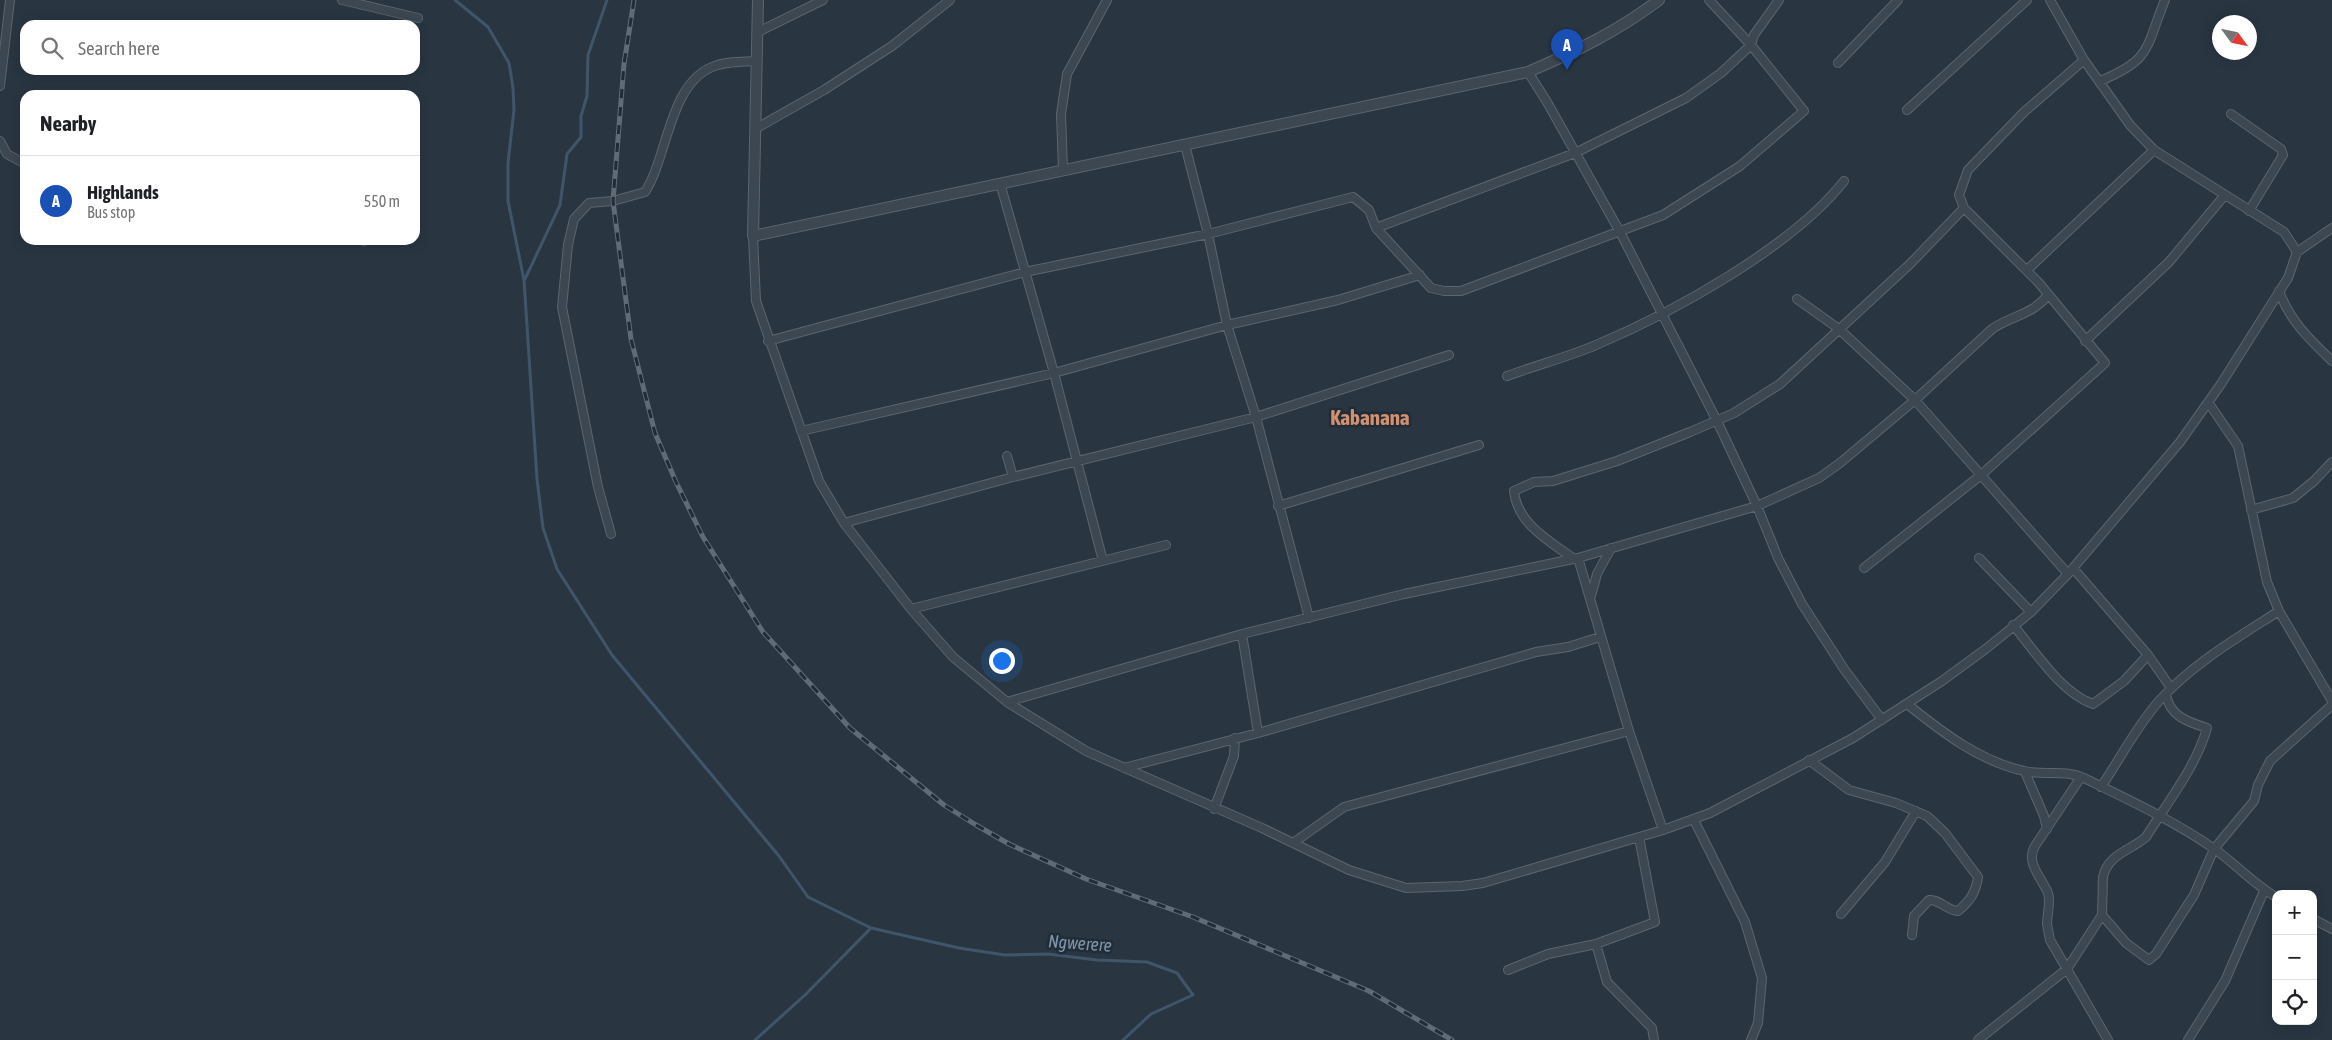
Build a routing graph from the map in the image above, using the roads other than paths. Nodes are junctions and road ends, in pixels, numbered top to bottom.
1 (10, 0) edge
2 (342, 0) edge
3 (758, 0) edge
4 (823, 0) edge
5 (950, 0) edge
6 (1107, 0) edge
7 (1659, 0) edge
8 (1709, 0) edge
9 (1779, 0) edge
10 (1898, 0) edge
11 (2026, 0) edge
12 (2050, 0) edge
13 (2165, 0) edge
14 (418, 18) dead end
15 (758, 32) junction
16 (1751, 45) junction
17 (2084, 60) junction
18 (757, 61) junction
19 (1838, 63) dead end
20 (1528, 72) junction
21 (2100, 81) junction
22 (0, 86) edge
23 (1907, 110) dead end
24 (2231, 114) dead end
25 (755, 129) junction
26 (0, 141) edge
27 (1185, 145) junction
28 (2154, 150) junction
29 (1575, 153) junction
30 (20, 161) edge
31 (1063, 170) junction
32 (1844, 180) dead end
33 (1000, 183) junction
34 (2224, 196) junction
35 (1964, 208) junction
36 (2249, 211) junction
37 (1376, 228) junction
38 (2332, 228) edge
39 (1620, 232) junction
40 (1208, 234) junction
41 (753, 236) junction
42 (2296, 252) junction
43 (2027, 270) junction
44 (1025, 272) junction
45 (1420, 275) junction
46 (2279, 291) junction
47 (2048, 295) junction
48 (1797, 299) dead end
49 (1662, 314) junction
50 (1227, 325) junction
51 (1839, 329) junction
52 (768, 341) junction
53 (2084, 341) junction
54 (1450, 356) dead end
55 (2332, 361) edge
56 (1054, 373) junction
57 (1507, 376) dead end
58 (1915, 400) junction
59 (2208, 402) junction
60 (1256, 417) junction
61 (1717, 421) junction
62 (801, 431) junction
63 (1479, 445) dead end
64 (1007, 456) dead end
65 (1077, 462) junction
66 (2332, 462) edge
67 (1981, 475) junction
68 (1013, 477) junction
69 (1278, 506) junction
70 (1757, 506) junction
71 (2251, 510) junction
72 (844, 523) junction
73 (611, 534) dead end
74 (1166, 544) dead end
75 (1610, 548) junction
76 (1978, 558) dead end
77 (1576, 559) junction
78 (1103, 561) junction
79 (1864, 568) dead end
80 (2071, 571) junction
81 (1591, 596) junction
82 (911, 609) junction
83 (2278, 611) junction
84 (2031, 612) junction
85 (1309, 618) junction
86 (2013, 625) junction
87 (1242, 634) junction
88 (1600, 637) junction
89 (2148, 655) junction
90 (2169, 691) junction
91 (1007, 702) junction
92 (2332, 703) edge
93 (1907, 704) junction
94 (1882, 720) junction
95 (1629, 731) junction
96 (1258, 733) junction
97 (1235, 738) junction
98 (1809, 760) junction
99 (1124, 768) junction
100 (2025, 772) junction
101 (2082, 777) junction
102 (2101, 787) junction
103 (1214, 809) junction
104 (1916, 811) junction
105 (2157, 816) junction
106 (1694, 820) junction
107 (2048, 828) junction
108 (1662, 830) junction
109 (1639, 837) junction
110 (1294, 843) junction
111 (2214, 849) junction
112 (2264, 891) junction
113 (2272, 895) edge
114 (1841, 914) dead end
115 (2102, 915) junction
116 (2317, 921) edge
117 (2332, 929) edge
118 (1912, 935) dead end
119 (1596, 944) junction
120 (2067, 969) junction
121 (1508, 970) dead end
122 (1654, 1040) edge
123 (1750, 1040) edge
124 (1978, 1040) edge
125 (2108, 1040) edge
126 (2188, 1040) edge

1 - 22 street
2 - 14 street
3 - 15 street
4 - 15 street
5 - 25 street
6 - 31 street
7 - 20 street
8 - 16 street
9 - 16 street
10 - 19 street
11 - 23 street
12 - 17 street
13 - 21 street
15 - 18 street
16 - 29 street
16 - 39 street
17 - 21 street
17 - 35 street
18 - 25 street
18 - 73 street
20 - 27 street
20 - 29 street
21 - 28 street
24 - 36 street
25 - 41 street
26 - 30 street
27 - 31 street
27 - 40 street
28 - 34 street
28 - 43 street
29 - 37 street
29 - 39 street
31 - 33 street
32 - 49 street
33 - 41 street
33 - 44 street
34 - 36 street
34 - 53 street
35 - 43 street
35 - 51 street
36 - 42 street
37 - 40 street
37 - 45 street
38 - 42 street
39 - 45 street
39 - 49 street
40 - 44 street
40 - 50 street
41 - 52 street
42 - 46 street
43 - 47 street
44 - 52 street
44 - 56 street
45 - 50 street
46 - 55 street
46 - 59 street
47 - 53 street
47 - 58 street
48 - 51 street
49 - 57 street
49 - 61 street
50 - 56 street
50 - 60 street
51 - 58 street
51 - 61 street
52 - 62 street
53 - 67 street
54 - 60 street
56 - 62 street
56 - 65 street
58 - 67 street
58 - 70 street
59 - 71 street
59 - 80 street
60 - 65 street
60 - 69 street
61 - 70 street
61 - 77 street
62 - 72 street
63 - 69 street
64 - 68 street
65 - 68 street
65 - 78 street
66 - 71 street
67 - 79 street
67 - 80 street
68 - 72 street
69 - 85 street
70 - 75 street
70 - 94 street
71 - 83 street
72 - 82 street
74 - 78 street
75 - 77 street
75 - 81 street
76 - 84 street
77 - 81 street
77 - 85 street
78 - 82 street
80 - 84 street
80 - 89 street
81 - 88 street
82 - 91 street
83 - 90 street
83 - 92 street
84 - 86 street
85 - 87 street
86 - 89 street
86 - 93 street
87 - 91 street
87 - 96 street
88 - 95 street
88 - 96 street
89 - 90 street
90 - 102 street
90 - 105 street
91 - 99 street
92 - 111 street
93 - 94 street
93 - 100 street
94 - 98 street
95 - 108 street
95 - 110 street
96 - 97 street
97 - 99 street
97 - 103 street
98 - 104 street
98 - 106 street
99 - 103 street
100 - 101 street
100 - 107 street
101 - 102 street
101 - 107 street
102 - 105 street
103 - 110 street
104 - 114 street
104 - 118 street
105 - 111 street
105 - 115 street
106 - 108 street
106 - 123 street
107 - 120 street
108 - 109 street
109 - 110 street
109 - 119 street
111 - 112 street
111 - 115 street
112 - 113 street
112 - 126 street
115 - 120 street
116 - 117 street
119 - 121 street
119 - 122 street
120 - 124 street
120 - 125 street

